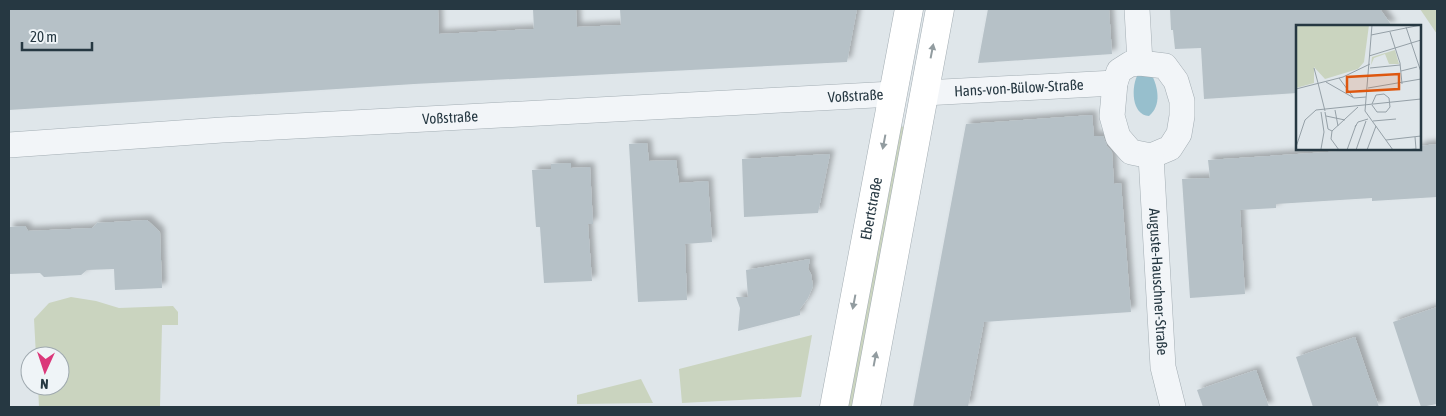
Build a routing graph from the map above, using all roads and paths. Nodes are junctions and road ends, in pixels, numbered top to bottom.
1 (909, 9) edge
2 (940, 9) edge
3 (1137, 9) edge
4 (1140, 63) junction
5 (1114, 83) junction
6 (924, 93) junction
7 (893, 94) junction
8 (9, 145) edge
9 (1151, 156) junction
10 (834, 407) edge
11 (866, 407) edge
12 (1173, 407) edge

1 - 7 main road, Ebertstraße
6 -> 2 main road, Ebertstraße
3 - 4 street
4 - 5 street
4 - 9 street
5 - 6 street, Hans-von-Bülow-Straße
5 - 9 street
6 - 7 main road
11 -> 6 main road, Ebertstraße
7 - 8 street, Voßstraße
7 -> 10 main road, Ebertstraße
9 - 12 street, Auguste-Hauschner-Straße

